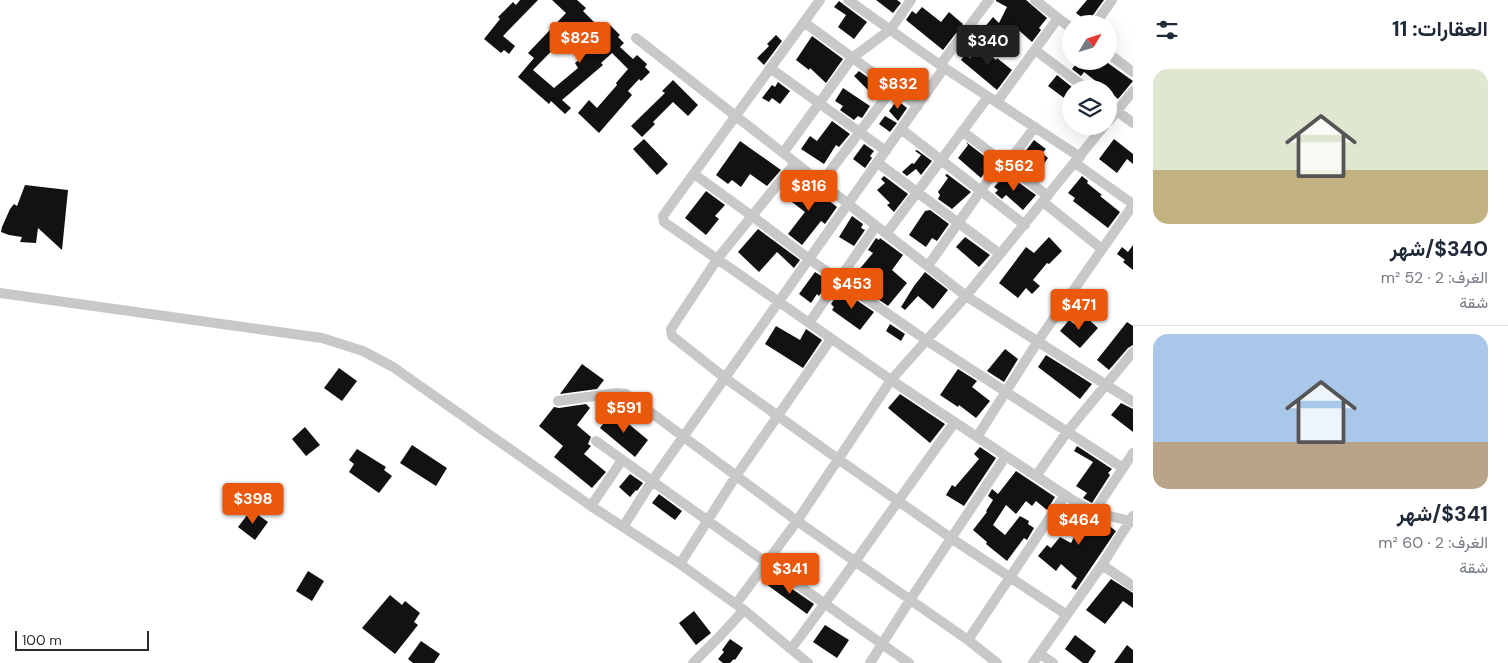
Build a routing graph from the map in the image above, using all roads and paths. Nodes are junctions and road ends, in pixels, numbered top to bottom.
1 (820, 0) edge
2 (848, 0) edge
3 (911, 0) edge
4 (989, 0) edge
5 (1034, 0) edge
6 (1112, 0) edge
7 (1101, 15) edge
8 (1058, 18) junction
9 (1062, 21) edge
10 (804, 22) junction
11 (891, 29) junction
12 (636, 38) dead end
13 (1035, 50) junction
14 (852, 58) junction
15 (1118, 61) edge
16 (942, 66) junction
17 (770, 68) junction
18 (1133, 72) edge
19 (1075, 80) edge
20 (893, 88) junction
21 (1133, 91) edge
22 (993, 100) junction
23 (820, 103) junction
24 (1117, 105) edge
25 (918, 106) junction
26 (1117, 111) edge
27 (735, 116) junction
28 (1133, 123) edge
29 (1035, 127) junction
30 (902, 129) junction
31 (859, 132) junction
32 (962, 132) junction
33 (1097, 135) edge
34 (886, 151) junction
35 (783, 153) junction
36 (941, 160) junction
37 (1077, 160) junction
38 (795, 162) junction
39 (878, 163) junction
40 (1004, 164) junction
41 (694, 174) junction
42 (821, 183) junction
43 (981, 191) junction
44 (917, 192) junction
45 (1046, 199) junction
46 (849, 204) junction
47 (1133, 205) edge
48 (752, 216) junction
49 (958, 223) junction
50 (1025, 225) junction
51 (876, 226) junction
52 (886, 234) junction
53 (1102, 249) junction
54 (1000, 254) junction
55 (718, 258) junction
56 (808, 260) junction
57 (928, 266) junction
58 (838, 280) junction
59 (0, 293) edge
60 (966, 296) junction
61 (779, 303) junction
62 (809, 323) junction
63 (831, 338) junction
64 (926, 340) junction
65 (1038, 341) junction
66 (1133, 352) edge
67 (725, 378) junction
68 (891, 380) junction
69 (1106, 385) junction
70 (1005, 392) junction
71 (558, 401) dead end
72 (1133, 402) edge
73 (778, 416) junction
74 (954, 422) junction
75 (1067, 432) junction
76 (683, 437) junction
77 (977, 437) junction
78 (596, 440) dead end
79 (1133, 453) edge
80 (1006, 456) junction
81 (838, 459) junction
82 (622, 460) junction
83 (1123, 468) junction
84 (736, 476) junction
85 (1036, 476) junction
86 (652, 482) junction
87 (1065, 495) junction
88 (897, 500) junction
89 (591, 506) junction
90 (1094, 512) junction
91 (1132, 519) edge
92 (706, 520) junction
93 (797, 521) junction
94 (623, 527) junction
95 (951, 538) junction
96 (856, 562) junction
97 (766, 563) junction
98 (680, 564) junction
99 (1102, 566) junction
100 (1011, 578) junction
101 (1133, 586) edge
102 (910, 600) junction
103 (825, 605) junction
104 (740, 607) junction
105 (1067, 615) junction
106 (968, 640) junction
107 (881, 644) junction
108 (791, 648) junction
109 (1040, 654) junction
110 (693, 663) edge
111 (808, 663) edge
112 (870, 663) edge
113 (909, 663) edge
114 (997, 663) edge
115 (1033, 663) edge
116 (1053, 663) edge

1 - 10 street
2 - 11 street
3 - 11 street
4 - 16 street
5 - 8 street
6 - 7 street
8 - 9 street
8 - 13 street
10 - 14 street
10 - 17 street
11 - 14 street
11 - 16 street
12 - 27 street
13 - 19 street
13 - 22 street
14 - 20 street
14 - 23 street
15 - 18 street
16 - 22 street
16 - 25 street
17 - 23 street
17 - 27 street
20 - 25 street
20 - 31 street
21 - 24 street
22 - 29 street
22 - 32 street
23 - 31 street
23 - 35 street
25 - 30 street
26 - 28 street
27 - 35 street
27 - 41 street
29 - 37 street
29 - 40 street
30 - 34 street
30 - 36 street
31 - 34 street
31 - 42 street
32 - 36 street
32 - 40 street
33 - 37 street
34 - 39 street
35 - 38 street
36 - 43 street
36 - 44 street
37 - 45 street
37 - 47 street
38 - 42 street
38 - 48 street
39 - 44 street
39 - 46 street
40 - 43 street
40 - 45 street
41 - 48 street
41 - 55 street
42 - 46 street
43 - 49 street
43 - 50 street
44 - 49 street
44 - 52 street
45 - 50 street
45 - 53 street
46 - 51 street
46 - 56 street
47 - 53 street
48 - 55 street
48 - 56 street
49 - 54 street
49 - 57 street
50 - 54 street
51 - 52 street
51 - 58 street
52 - 57 street
53 - 65 street
54 - 60 street
55 - 61 street
55 - 67 street
56 - 58 street
56 - 61 street
57 - 60 street
58 - 62 street
58 - 64 street
59 - 89 street
60 - 64 street
60 - 65 street
61 - 62 street
61 - 67 street
62 - 63 street
63 - 68 street
63 - 73 street
64 - 68 street
64 - 70 street
65 - 69 street
65 - 70 street
66 - 69 street
67 - 73 street
67 - 76 street
68 - 74 street
68 - 81 street
69 - 72 street
69 - 75 street
70 - 75 street
70 - 77 street
71 - 76 street
73 - 81 street
73 - 84 street
74 - 77 street
74 - 88 street
75 - 83 street
75 - 85 street
76 - 84 street
76 - 86 street
77 - 80 street
78 - 82 street
79 - 83 street
80 - 85 street
80 - 95 street
81 - 88 street
81 - 93 street
82 - 86 street
82 - 89 street
83 - 90 street
84 - 92 street
84 - 93 street
85 - 87 street
86 - 92 street
86 - 94 street
87 - 90 street
87 - 100 street
88 - 95 street
88 - 96 street
89 - 94 street
90 - 91 street
91 - 99 street
92 - 97 street
92 - 98 street
93 - 96 street
93 - 97 street
94 - 98 street
95 - 100 street
95 - 102 street
96 - 102 street
96 - 103 street
97 - 103 street
97 - 104 street
98 - 104 street
99 - 101 street
99 - 105 street
100 - 105 street
100 - 106 street
102 - 106 street
102 - 107 street
103 - 107 street
103 - 108 street
104 - 108 street
104 - 110 street
105 - 109 street
106 - 114 street
107 - 112 street
107 - 113 street
108 - 111 street
109 - 115 street
109 - 116 street

